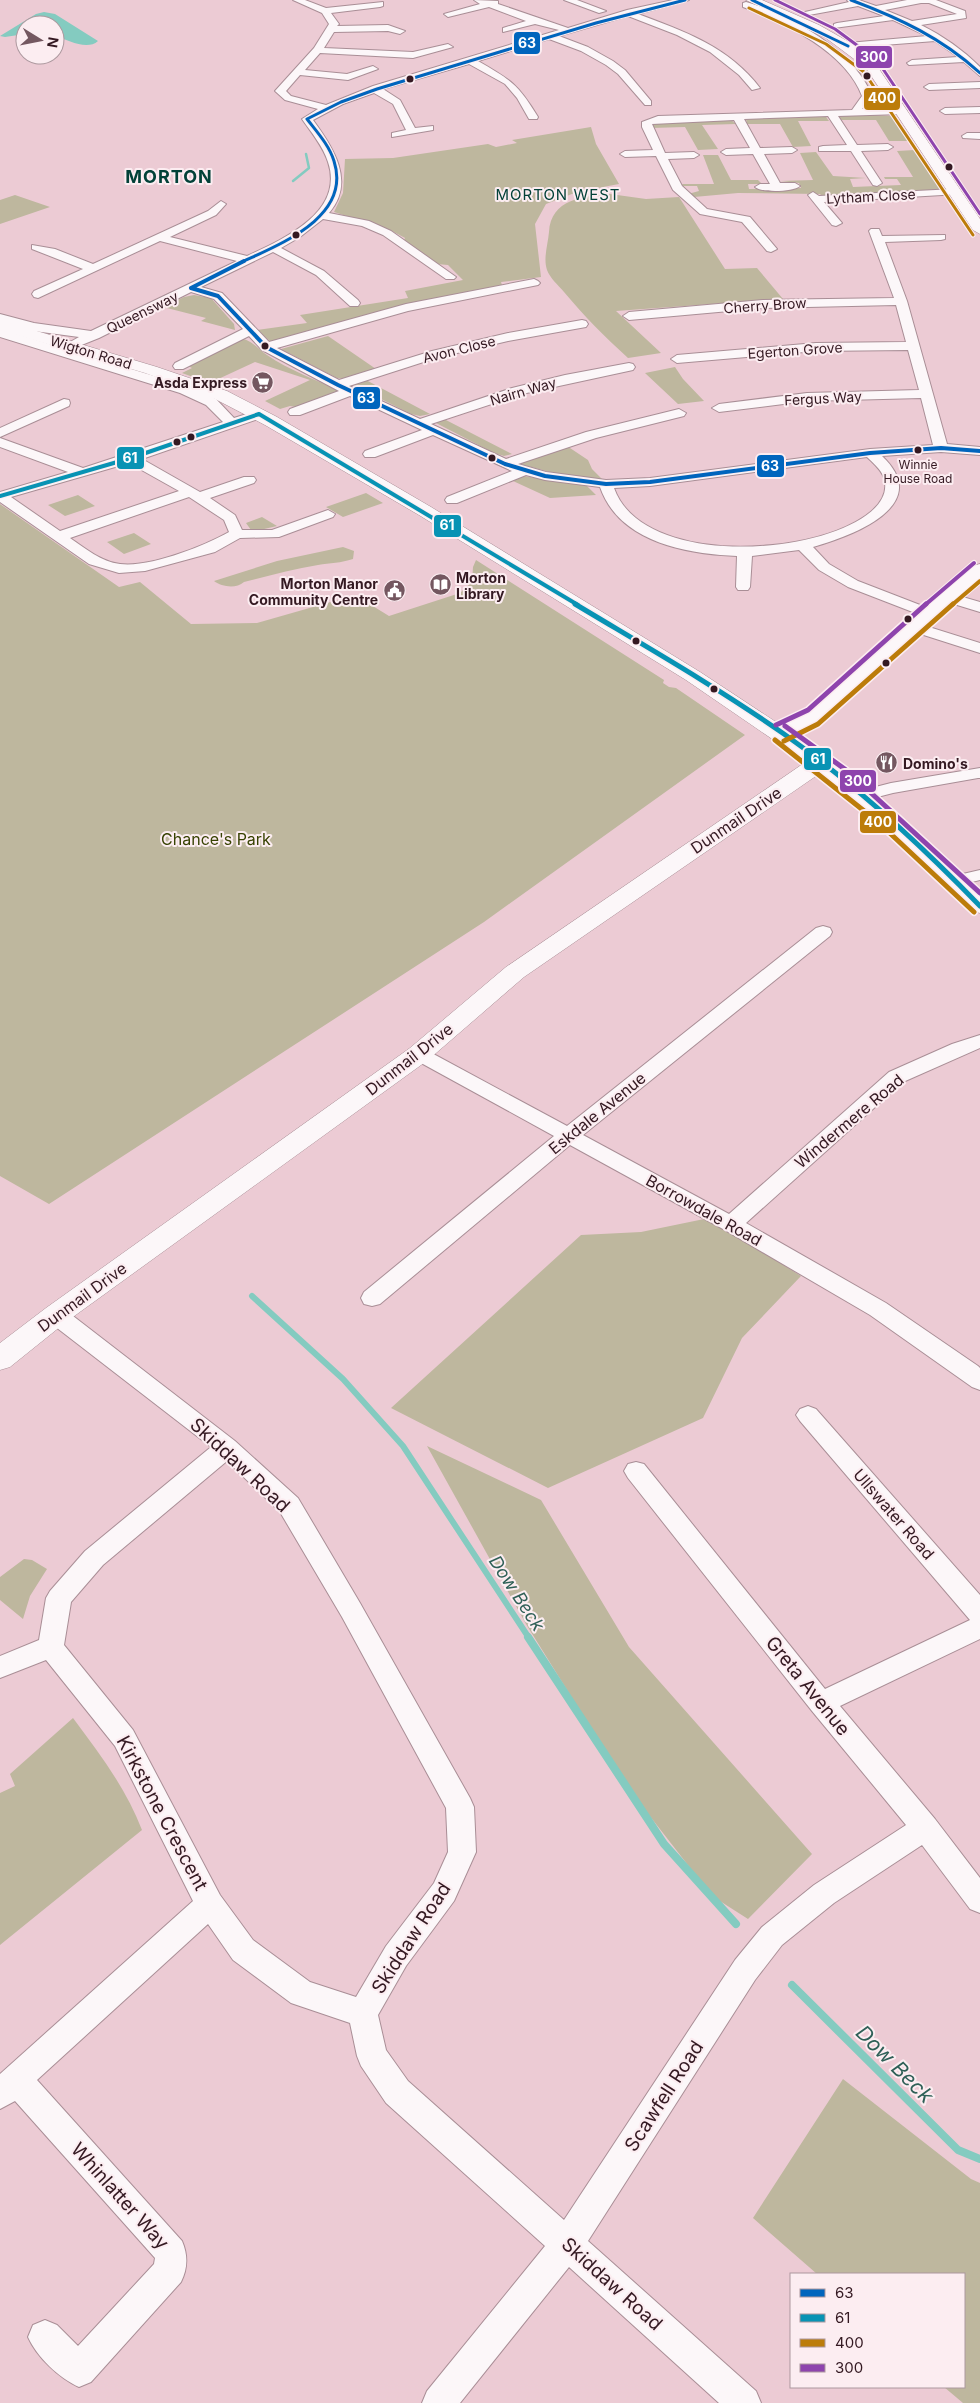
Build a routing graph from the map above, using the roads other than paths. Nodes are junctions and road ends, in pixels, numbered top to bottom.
1 (297, 0) edge
2 (478, 0) edge
3 (510, 0) edge
4 (568, 0) edge
5 (631, 0) edge
6 (685, 0) edge
7 (855, 2) edge
8 (749, 3) edge
9 (380, 4) dead end
10 (490, 5) junction
11 (652, 7) junction
12 (874, 9) junction
13 (602, 11) dead end
14 (326, 12) junction
15 (809, 12) dead end
16 (627, 13) junction
17 (448, 14) dead end
18 (894, 17) junction
19 (535, 21) junction
20 (912, 24) junction
21 (837, 26) dead end
22 (332, 29) junction
23 (506, 30) dead end
24 (567, 30) junction
25 (400, 31) dead end
26 (549, 36) junction
27 (934, 38) junction
28 (848, 46) junction
29 (448, 47) dead end
30 (318, 50) junction
31 (967, 59) junction
32 (470, 61) junction
33 (912, 63) dead end
34 (373, 69) dead end
35 (979, 70) edge
36 (297, 72) junction
37 (980, 85) edge
38 (929, 87) dead end
39 (376, 90) junction
40 (745, 90) dead end
41 (660, 100) dead end
42 (648, 103) junction
43 (714, 105) dead end
44 (633, 106) dead end
45 (327, 108) junction
46 (980, 110) edge
47 (902, 111) junction
48 (945, 111) dead end
49 (854, 112) junction
50 (830, 113) junction
51 (737, 116) junction
52 (752, 116) junction
53 (522, 121) dead end
54 (429, 128) dead end
55 (412, 132) junction
56 (396, 135) dead end
57 (967, 136) dead end
58 (980, 136) edge
59 (854, 148) junction
60 (888, 148) dead end
61 (823, 149) dead end
62 (792, 150) dead end
63 (757, 151) junction
64 (726, 152) dead end
65 (624, 154) dead end
66 (661, 154) junction
67 (694, 155) dead end
68 (860, 183) dead end
69 (777, 186) junction
70 (795, 186) dead end
71 (760, 187) dead end
72 (663, 188) dead end
73 (683, 188) junction
74 (955, 192) junction
75 (222, 204) dead end
76 (322, 215) junction
77 (836, 223) dead end
78 (980, 230) edge
79 (941, 237) dead end
80 (160, 238) junction
81 (36, 247) dead end
82 (273, 248) junction
83 (771, 249) dead end
84 (248, 260) junction
85 (94, 269) junction
86 (450, 277) dead end
87 (534, 283) dead end
88 (191, 288) junction
89 (38, 294) dead end
90 (901, 301) junction
91 (354, 303) dead end
92 (629, 316) dead end
93 (0, 318) edge
94 (582, 324) dead end
95 (0, 325) edge
96 (249, 331) junction
97 (0, 333) edge
98 (95, 335) junction
99 (69, 346) junction
100 (913, 346) junction
101 (266, 347) junction
102 (677, 359) dead end
103 (179, 366) dead end
104 (629, 367) dead end
105 (338, 385) junction
106 (350, 391) junction
107 (926, 394) junction
108 (64, 402) dead end
109 (719, 408) dead end
110 (296, 412) dead end
111 (679, 413) dead end
112 (259, 414) junction
113 (420, 423) junction
114 (232, 424) junction
115 (433, 430) junction
116 (0, 433) edge
117 (0, 442) edge
118 (941, 448) junction
119 (980, 451) edge
120 (870, 453) junction
121 (371, 455) dead end
122 (131, 458) junction
123 (505, 464) junction
124 (79, 471) junction
125 (523, 471) junction
126 (249, 480) dead end
127 (606, 484) junction
128 (194, 494) junction
129 (0, 496) edge
130 (452, 500) dead end
131 (328, 514) dead end
132 (237, 534) junction
133 (60, 536) junction
134 (803, 545) junction
135 (745, 552) junction
136 (980, 570) edge
137 (743, 587) dead end
138 (949, 598) junction
139 (980, 607) edge
140 (928, 613) junction
141 (912, 627) junction
142 (980, 648) edge
143 (780, 734) junction
144 (820, 762) junction
145 (978, 773) dead end
146 (862, 796) junction
147 (980, 875) edge
148 (956, 881) junction
149 (980, 906) edge
150 (823, 932) dead end
151 (980, 1041) edge
152 (419, 1054) junction
153 (568, 1136) junction
154 (731, 1224) junction
155 (372, 1298) dead end
156 (56, 1316) junction
157 (0, 1359) edge
158 (977, 1373) edge
159 (808, 1416) dead end
160 (227, 1448) junction
161 (636, 1471) dead end
162 (980, 1614) edge
163 (980, 1627) edge
164 (51, 1647) junction
165 (0, 1668) edge
166 (821, 1703) junction
167 (926, 1828) junction
168 (980, 1900) edge
169 (210, 1904) junction
170 (363, 2013) junction
171 (8, 2086) edge
172 (568, 2243) junction
173 (46, 2337) dead end
174 (439, 2403) edge
175 (744, 2403) edge

1 - 14 street
2 - 10 street
3 - 10 street
4 - 13 street
5 - 11 street
6 - 11 street, Queensway
7 - 12 street
7 - 15 street
8 - 28 street
8 - 49 street
9 - 14 street
10 - 17 street
10 - 19 street
11 - 16 street, Queensway
12 - 18 street
12 - 20 street
14 - 22 street
16 - 24 street, Queensway
16 - 40 street
18 - 20 street
18 - 21 street
19 - 23 street
19 - 24 street
20 - 27 street
22 - 25 street
22 - 30 street
24 - 26 street, Queensway
26 - 32 street, Queensway
26 - 42 street
27 - 28 street
27 - 31 street
28 - 47 street
29 - 30 street
30 - 36 street
31 - 33 street
31 - 35 street
32 - 39 street, Queensway
32 - 53 street
34 - 36 street
36 - 45 street
37 - 38 street
39 - 45 street, Queensway
39 - 55 street
41 - 42 street
42 - 44 street
43 - 52 street
45 - 76 street, Queensway
46 - 48 street
47 - 49 street
47 - 74 street
49 - 50 street
50 - 52 street
50 - 59 street
51 - 52 street
51 - 63 street
51 - 66 street
54 - 55 street
55 - 56 street
57 - 58 street
59 - 60 street
59 - 61 street
59 - 68 street
62 - 63 street
63 - 64 street
63 - 69 street
65 - 66 street
66 - 67 street
66 - 73 street
69 - 70 street
69 - 71 street
72 - 73 street
73 - 83 street
74 - 77 street, Lytham Close
74 - 78 street
75 - 80 street
76 - 82 street, Queensway
76 - 86 street
79 - 90 street
80 - 84 street
80 - 85 street
81 - 85 street
82 - 84 street, Queensway
82 - 91 street
84 - 88 street, Queensway
85 - 89 street
87 - 101 street
88 - 96 street
88 - 98 street, Queensway
90 - 92 street, Cherry Brow
90 - 100 street
93 - 98 street, Wigton Road
94 - 105 street, Avon Close
95 - 99 street, Wigton Road
96 - 101 street
96 - 103 street
97 - 114 street, Wigton Road
98 - 99 street, Queensway
99 - 112 street, Wigton Road
100 - 102 street, Egerton Grove
100 - 107 street
101 - 105 street
104 - 113 street, Nairn Way
105 - 106 street
106 - 110 street
106 - 113 street
107 - 109 street, Fergus Way
107 - 118 street
108 - 116 street
111 - 123 street
112 - 114 street
112 - 143 street, Wigton Road
113 - 115 street
114 - 122 street
115 - 121 street
115 - 123 street
117 - 124 street
118 - 119 street
118 - 120 street
120 - 127 street
120 - 134 street
122 - 124 street
122 - 128 street
123 - 125 street
124 - 129 street
125 - 127 street
125 - 130 street
126 - 128 street
127 - 135 street
128 - 132 street
128 - 133 street
129 - 133 street
131 - 132 street
132 - 133 street
134 - 135 street
134 - 140 street
135 - 137 street
136 - 138 street
138 - 139 street
138 - 140 street
140 - 141 street
141 - 142 street
141 - 143 street
143 - 144 street, Wigton Road
144 - 146 street, Wigton Road
144 - 152 street, Dunmail Drive
145 - 146 street
146 - 148 street, Wigton Road
147 - 148 street
148 - 149 street, Wigton Road
150 - 153 street, Eskdale Avenue
151 - 154 street, Windermere Road
152 - 153 street, Borrowdale Road
152 - 156 street, Dunmail Drive
153 - 154 street, Borrowdale Road
153 - 155 street, Eskdale Avenue
154 - 158 street, Borrowdale Road
156 - 157 street, Dunmail Drive
156 - 160 street, Skiddaw Road
159 - 162 street, Ullswater Road
160 - 164 street
160 - 170 street, Skiddaw Road
161 - 166 street, Greta Avenue
163 - 166 street
164 - 165 street
164 - 169 street, Kirkstone Crescent
166 - 167 street, Greta Avenue
167 - 168 street, Greta Avenue
167 - 172 street, Scawfell Road
169 - 170 street, Kirkstone Crescent
169 - 171 street, Whinlatter Way
170 - 172 street, Skiddaw Road
171 - 173 street, Whinlatter Way
172 - 174 street, Scawfell Road
172 - 175 street, Skiddaw Road

